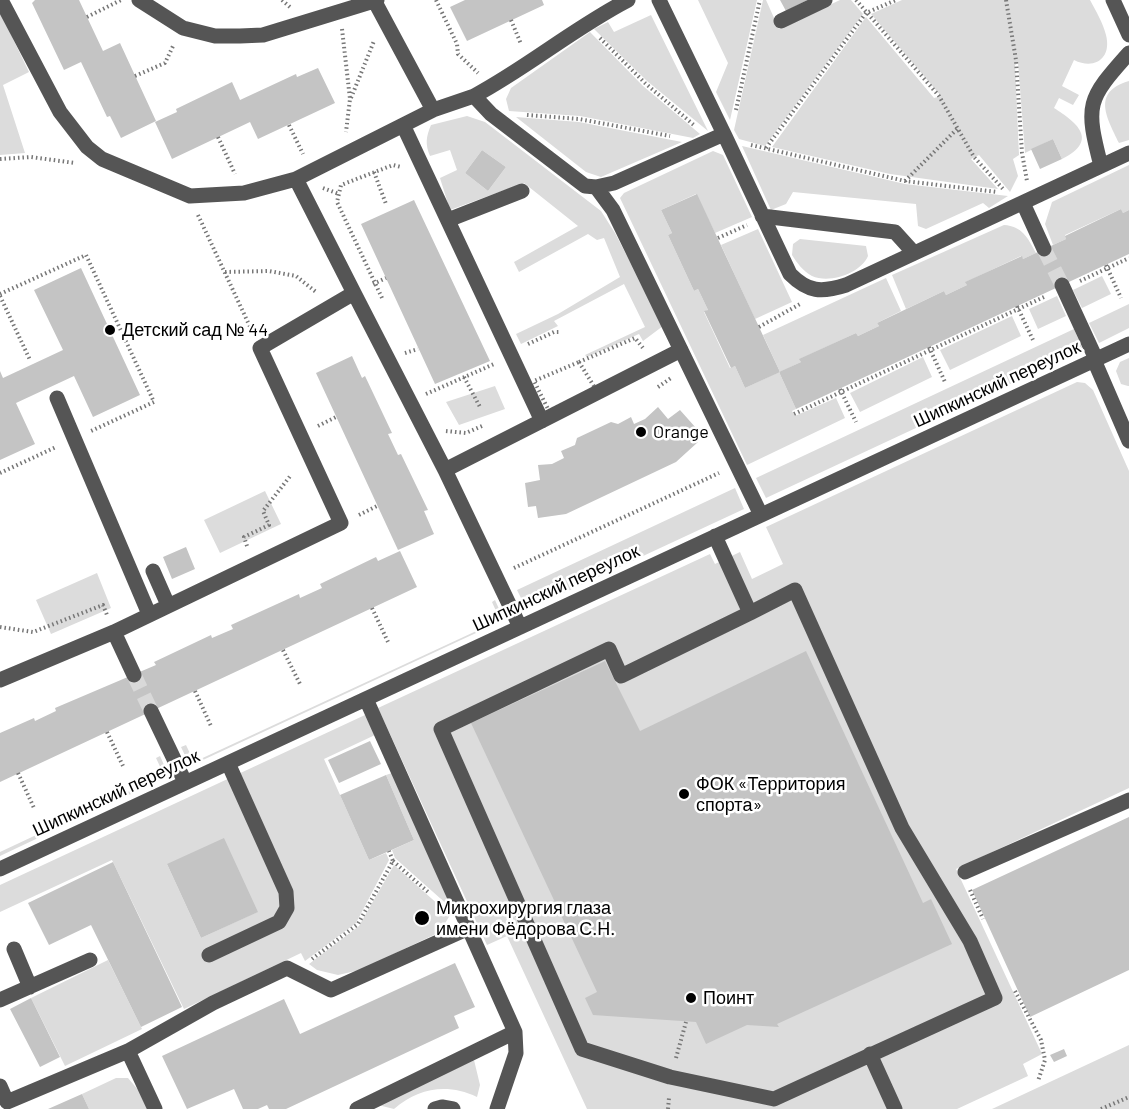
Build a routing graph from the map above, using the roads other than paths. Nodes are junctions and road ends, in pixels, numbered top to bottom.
1 (1, 0) edge
2 (139, 0) edge
3 (628, 0) edge
4 (659, 0) edge
5 (825, 0) edge
6 (1113, 0) edge
7 (376, 1) edge
8 (782, 21) dead end
9 (1129, 35) edge
10 (1129, 53) edge
11 (474, 96) junction
12 (433, 110) junction
13 (403, 125) junction
14 (713, 139) junction
15 (1129, 153) edge
16 (1101, 166) junction
17 (296, 179) junction
18 (596, 187) junction
19 (522, 191) dead end
20 (1013, 197) junction
21 (762, 216) junction
22 (448, 220) junction
23 (1044, 249) tunnel mouth
24 (914, 253) junction
25 (1062, 287) tunnel mouth
26 (354, 293) junction
27 (1129, 344) edge
28 (681, 350) junction
29 (1095, 360) junction
30 (57, 398) dead end
31 (543, 421) junction
32 (1129, 441) edge
33 (445, 470) junction
34 (761, 515) junction
35 (715, 536) junction
36 (153, 571) dead end
37 (168, 605) junction
38 (750, 612) junction
39 (149, 615) junction
40 (520, 627) junction
41 (114, 632) junction
42 (134, 675) tunnel mouth
43 (0, 680) edge
44 (366, 699) junction
45 (152, 711) tunnel mouth
46 (228, 763) junction
47 (185, 782) junction
48 (1129, 800) edge
49 (0, 869) edge
50 (965, 872) dead end
51 (469, 928) junction
52 (14, 949) dead end
53 (209, 955) dead end
54 (90, 960) dead end
55 (30, 987) junction
56 (0, 1000) edge
57 (515, 1032) junction
58 (128, 1051) junction
59 (870, 1054) junction
60 (0, 1086) edge
61 (6, 1106) edge
62 (155, 1109) edge
63 (357, 1109) edge
64 (435, 1109) edge
65 (453, 1109) edge
66 (497, 1109) edge
67 (895, 1109) edge

1 - 17 street
2 - 7 street
3 - 11 street
4 - 14 street
5 - 8 street
6 - 9 street
7 - 12 street
10 - 16 street
11 - 12 street
11 - 18 street
12 - 13 street
13 - 17 street
13 - 22 street
14 - 18 street
14 - 21 street
15 - 16 street
16 - 20 street
17 - 26 street
18 - 28 street
19 - 22 street
20 - 23 street
20 - 24 street
21 - 24 street
21 - 24 street
22 - 31 street
25 - 29 street
26 - 33 street
26 - 37 street
27 - 29 street, Шипкинский переулок
28 - 31 street
28 - 34 street
29 - 32 street
29 - 34 street, Шипкинский переулок
30 - 39 street
31 - 33 street
33 - 40 street
34 - 35 street, Шипкинский переулок
35 - 38 street
35 - 40 street, Шипкинский переулок
36 - 37 street
37 - 39 street
38 - 59 street
38 - 59 street
39 - 41 street
40 - 44 street, Шипкинский переулок
41 - 42 street
41 - 43 street
44 - 46 street, Шипкинский переулок
44 - 51 street
45 - 47 street
46 - 47 street, Шипкинский переулок
46 - 53 street
47 - 49 street, Шипкинский переулок
48 - 50 street
51 - 57 street
51 - 58 street
52 - 55 street
54 - 55 street
55 - 56 street
57 - 63 street
57 - 66 street
58 - 61 street
58 - 62 street
59 - 67 street
60 - 61 street
64 - 65 street

